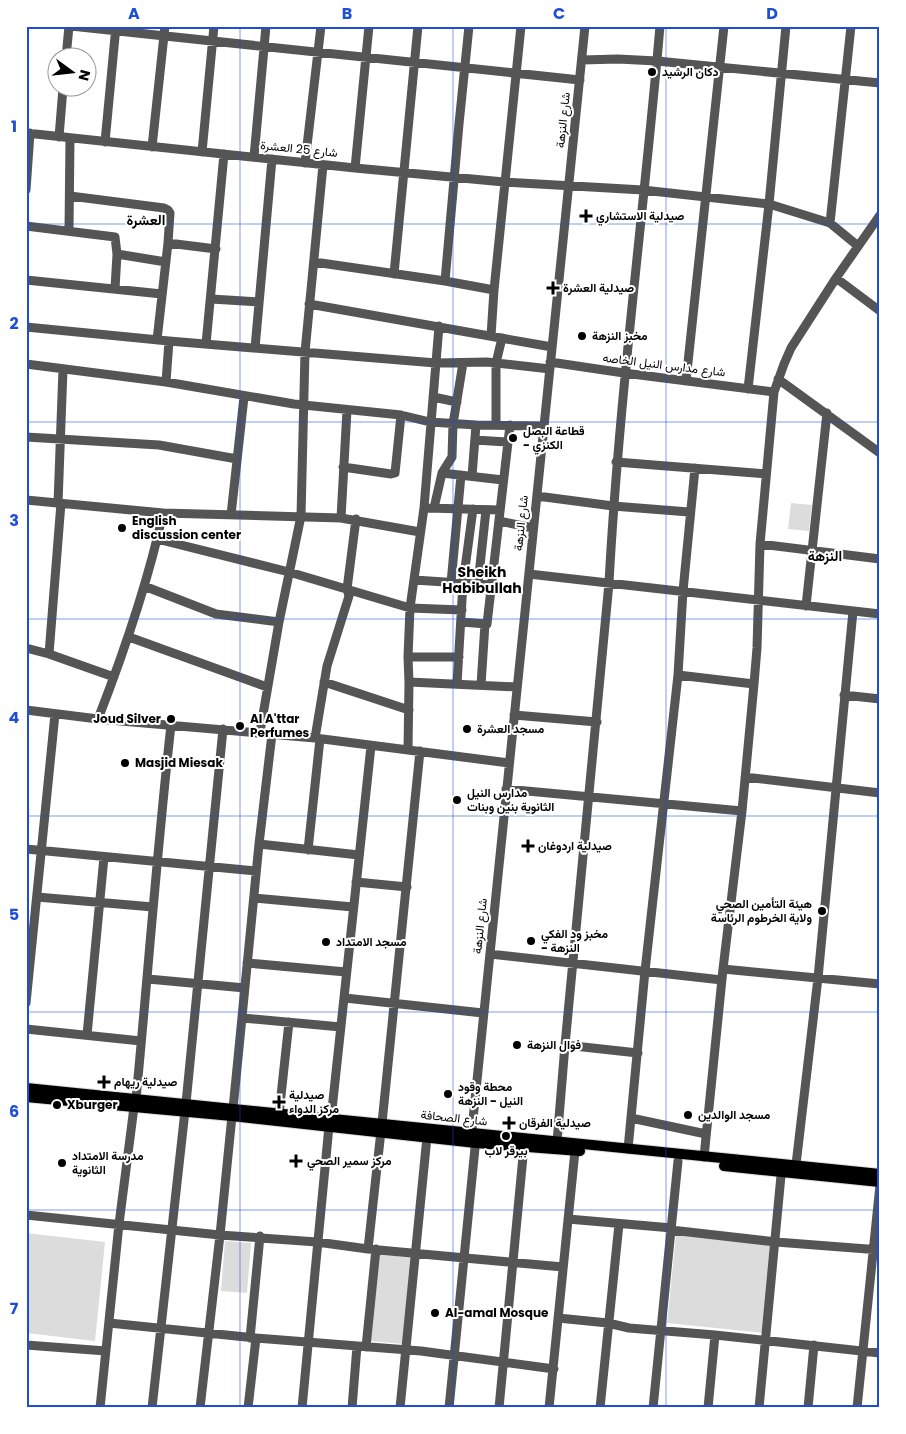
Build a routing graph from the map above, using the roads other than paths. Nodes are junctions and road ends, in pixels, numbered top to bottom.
1 (70, 26) edge
2 (214, 26) edge
3 (266, 26) edge
4 (321, 26) edge
5 (369, 26) edge
6 (418, 26) edge
7 (469, 26) edge
8 (521, 26) edge
9 (585, 26) edge
10 (660, 26) edge
11 (724, 26) edge
12 (786, 26) edge
13 (851, 26) edge
14 (116, 28) edge
15 (164, 31) edge
16 (213, 40) junction
17 (264, 46) junction
18 (67, 48) edge
19 (319, 52) junction
20 (366, 56) junction
21 (582, 60) junction
22 (657, 61) junction
23 (415, 62) junction
24 (465, 68) junction
25 (719, 68) junction
26 (515, 72) junction
27 (781, 74) junction
28 (580, 80) junction
29 (845, 80) junction
30 (880, 83) edge
31 (62, 98) edge
32 (28, 133) edge
33 (59, 136) junction
34 (70, 138) junction
35 (105, 142) junction
36 (152, 147) junction
37 (202, 152) junction
38 (224, 154) junction
39 (254, 157) junction
40 (272, 158) junction
41 (305, 163) junction
42 (323, 165) junction
43 (355, 168) junction
44 (404, 172) junction
45 (455, 177) junction
46 (504, 182) junction
47 (569, 185) junction
48 (26, 190) edge
49 (643, 190) junction
50 (70, 196) junction
51 (705, 197) junction
52 (769, 204) junction
53 (880, 215) edge
54 (830, 223) junction
55 (26, 226) edge
56 (69, 230) junction
57 (168, 243) junction
58 (858, 246) junction
59 (216, 249) junction
60 (117, 254) junction
61 (166, 262) junction
62 (314, 262) junction
63 (394, 274) junction
64 (836, 278) junction
65 (26, 280) edge
66 (445, 280) junction
67 (115, 290) junction
68 (494, 290) junction
69 (162, 294) junction
70 (211, 299) junction
71 (259, 302) junction
72 (309, 304) junction
73 (880, 311) edge
74 (439, 326) junction
75 (26, 327) edge
76 (491, 336) junction
77 (502, 338) junction
78 (157, 340) junction
79 (169, 341) junction
80 (206, 344) junction
81 (552, 347) junction
82 (255, 348) junction
83 (305, 352) junction
84 (436, 363) junction
85 (463, 363) junction
86 (496, 363) junction
87 (26, 364) edge
88 (550, 365) junction
89 (64, 369) junction
90 (624, 373) junction
91 (778, 379) junction
92 (686, 381) junction
93 (166, 382) junction
94 (748, 389) junction
95 (774, 392) junction
96 (244, 397) junction
97 (433, 397) junction
98 (456, 402) junction
99 (303, 405) junction
100 (347, 410) junction
101 (827, 413) junction
102 (401, 415) junction
103 (430, 422) junction
104 (453, 424) junction
105 (476, 425) junction
106 (496, 425) junction
107 (510, 425) junction
108 (544, 426) junction
109 (26, 437) edge
110 (61, 440) junction
111 (475, 440) junction
112 (508, 442) junction
113 (880, 453) edge
114 (237, 459) junction
115 (616, 462) junction
116 (343, 467) junction
117 (695, 468) junction
118 (442, 473) junction
119 (766, 474) junction
120 (461, 475) junction
121 (472, 476) junction
122 (503, 480) junction
123 (537, 496) junction
124 (26, 500) edge
125 (60, 503) junction
126 (613, 506) junction
127 (424, 508) junction
128 (434, 508) junction
129 (458, 509) junction
130 (473, 509) junction
131 (486, 510) junction
132 (500, 510) junction
133 (690, 512) junction
134 (163, 513) junction
135 (231, 515) junction
136 (301, 516) junction
137 (341, 518) junction
138 (356, 519) junction
139 (499, 521) junction
140 (533, 528) junction
141 (420, 532) junction
142 (158, 539) junction
143 (760, 544) junction
144 (812, 552) junction
145 (453, 559) junction
146 (880, 560) edge
147 (466, 561) junction
148 (480, 563) junction
149 (494, 564) junction
150 (289, 572) junction
151 (529, 574) junction
152 (414, 580) junction
153 (451, 583) junction
154 (463, 583) junction
155 (610, 583) junction
156 (478, 584) junction
157 (492, 585) junction
158 (144, 586) junction
159 (347, 589) junction
160 (683, 591) junction
161 (757, 601) junction
162 (806, 606) junction
163 (410, 608) junction
164 (462, 610) junction
165 (853, 611) junction
166 (880, 614) edge
167 (279, 622) junction
168 (461, 622) junction
169 (485, 624) junction
170 (128, 637) junction
171 (26, 648) edge
172 (49, 654) junction
173 (408, 657) junction
174 (459, 657) junction
175 (678, 675) junction
176 (114, 677) junction
177 (324, 682) junction
178 (409, 682) junction
179 (457, 684) junction
180 (754, 684) junction
181 (481, 686) junction
182 (268, 687) junction
183 (517, 687) junction
184 (844, 695) junction
185 (880, 699) edge
186 (26, 710) edge
187 (408, 710) junction
188 (55, 714) junction
189 (514, 715) junction
190 (98, 719) junction
191 (596, 722) junction
192 (171, 726) junction
193 (223, 730) junction
194 (260, 732) junction
195 (272, 734) junction
196 (317, 739) junction
197 (371, 746) junction
198 (408, 750) junction
199 (420, 752) junction
200 (509, 763) junction
201 (745, 777) junction
202 (836, 788) junction
203 (506, 789) junction
204 (880, 792) edge
205 (590, 797) junction
206 (664, 803) junction
207 (742, 811) junction
208 (259, 844) junction
209 (26, 849) edge
210 (41, 850) junction
211 (308, 850) junction
212 (359, 855) junction
213 (104, 857) junction
214 (157, 862) junction
215 (208, 867) junction
216 (256, 871) junction
217 (356, 882) junction
218 (406, 887) junction
219 (37, 897) junction
220 (254, 898) junction
221 (101, 903) junction
222 (153, 907) junction
223 (353, 907) junction
224 (490, 954) junction
225 (247, 963) junction
226 (573, 963) junction
227 (28, 968) edge
228 (723, 969) junction
229 (645, 971) junction
230 (346, 972) junction
231 (818, 978) junction
232 (148, 979) junction
233 (722, 980) junction
234 (198, 984) junction
235 (880, 984) edge
236 (245, 988) junction
237 (345, 998) junction
238 (26, 1003) edge
239 (395, 1003) junction
240 (484, 1013) junction
241 (243, 1018) junction
242 (289, 1022) junction
243 (342, 1027) junction
244 (26, 1029) edge
245 (87, 1035) junction
246 (141, 1040) junction
247 (565, 1045) junction
248 (638, 1053) junction
249 (26, 1088) edge
250 (26, 1097) edge
251 (135, 1103) junction
252 (185, 1107) junction
253 (232, 1112) junction
254 (279, 1114) junction
255 (631, 1118) junction
256 (330, 1123) junction
257 (382, 1128) junction
258 (706, 1134) junction
259 (427, 1137) junction
260 (474, 1137) junction
261 (557, 1142) junction
262 (524, 1146) junction
263 (628, 1149) junction
264 (576, 1151) junction
265 (704, 1157) junction
266 (678, 1161) junction
267 (782, 1168) junction
268 (795, 1169) junction
269 (880, 1174) edge
270 (880, 1184) edge
271 (26, 1215) edge
272 (568, 1219) junction
273 (119, 1224) junction
274 (619, 1224) junction
275 (172, 1229) junction
276 (672, 1229) junction
277 (220, 1235) junction
278 (260, 1236) junction
279 (317, 1242) junction
280 (776, 1242) junction
281 (372, 1249) junction
282 (877, 1250) edge
283 (415, 1253) junction
284 (463, 1258) junction
285 (513, 1263) junction
286 (563, 1267) junction
287 (558, 1318) junction
288 (109, 1323) junction
289 (608, 1323) junction
290 (161, 1328) junction
291 (660, 1330) junction
292 (209, 1333) junction
293 (715, 1334) junction
294 (253, 1338) junction
295 (765, 1340) junction
296 (308, 1342) junction
297 (26, 1345) edge
298 (814, 1345) junction
299 (362, 1347) junction
300 (405, 1350) junction
301 (106, 1351) junction
302 (863, 1351) junction
303 (880, 1353) edge
304 (454, 1356) junction
305 (504, 1362) junction
306 (554, 1369) junction
307 (100, 1408) edge
308 (152, 1408) edge
309 (200, 1408) edge
310 (248, 1408) edge
311 (302, 1408) edge
312 (352, 1408) edge
313 (400, 1408) edge
314 (448, 1408) edge
315 (499, 1408) edge
316 (549, 1408) edge
317 (600, 1408) edge
318 (652, 1408) edge
319 (708, 1408) edge
320 (759, 1408) edge
321 (808, 1408) edge
322 (857, 1408) edge

1 - 14 street
1 - 18 street
2 - 16 street
3 - 17 street
4 - 19 street
5 - 20 street
6 - 23 street
7 - 24 street
8 - 26 street
9 - 21 street, شارع النزهة
10 - 22 street
11 - 25 street
12 - 27 street
13 - 29 street
14 - 15 street
14 - 35 street
15 - 16 street
15 - 36 street
16 - 17 street
16 - 37 street
17 - 19 street
17 - 39 street
19 - 20 street
19 - 41 street
20 - 23 street
20 - 43 street
21 - 22 street
21 - 28 street, شارع النزهة
22 - 25 street
22 - 49 street
23 - 24 street
23 - 44 street
24 - 26 street
24 - 45 street
25 - 27 street
25 - 51 street
26 - 28 street
26 - 46 street
27 - 29 street
27 - 52 street
28 - 47 street, شارع النزهة
29 - 30 street
29 - 54 street
31 - 33 street
32 - 33 street, شارع 25 العشرة
32 - 48 street
33 - 34 street, شارع 25 العشرة
34 - 35 street, شارع 25 العشرة
34 - 50 street
35 - 36 street, شارع 25 العشرة
36 - 37 street, شارع 25 العشرة
37 - 38 street, شارع 25 العشرة
38 - 39 street, شارع 25 العشرة
38 - 59 street
39 - 40 street, شارع 25 العشرة
40 - 41 street, شارع 25 العشرة
40 - 71 street
41 - 42 street, شارع 25 العشرة
42 - 43 street, شارع 25 العشرة
42 - 62 street
43 - 44 street, شارع 25 العشرة
44 - 45 street, شارع 25 العشرة
44 - 63 street
45 - 46 street, شارع 25 العشرة
45 - 66 street
46 - 47 street, شارع 25 العشرة
46 - 68 street
47 - 49 street, شارع 25 العشرة
47 - 81 street, شارع النزهة
49 - 51 street, شارع 25 العشرة
49 - 90 street
50 - 56 street
50 - 57 street
51 - 52 street, شارع 25 العشرة
51 - 92 street
52 - 54 street, شارع 25 العشرة
52 - 94 street
53 - 58 street
54 - 58 street
55 - 56 street
56 - 60 street
57 - 59 street
57 - 61 street
58 - 64 street
59 - 70 street
60 - 61 street
60 - 67 street
61 - 69 street
62 - 63 street
62 - 72 street
63 - 66 street
64 - 73 street
64 - 91 street
65 - 67 street
66 - 68 street
67 - 69 street
68 - 76 street
69 - 78 street
70 - 71 street
70 - 80 street
71 - 82 street
72 - 74 street
72 - 83 street
74 - 76 street
74 - 84 street
75 - 78 street, شارع مدارس النيل الخاصه
76 - 77 street
77 - 81 street
77 - 86 street
78 - 79 street, شارع مدارس النيل الخاصه
79 - 80 street, شارع مدارس النيل الخاصه
79 - 93 street
80 - 82 street, شارع مدارس النيل الخاصه
81 - 88 street, شارع النزهة
82 - 83 street, شارع مدارس النيل الخاصه
83 - 84 street, شارع مدارس النيل الخاصه
83 - 99 street
84 - 85 street, شارع مدارس النيل الخاصه
84 - 97 street
85 - 86 street, شارع مدارس النيل الخاصه
85 - 98 street
86 - 88 street, شارع مدارس النيل الخاصه
86 - 106 street
87 - 89 street
88 - 90 street, شارع مدارس النيل الخاصه
88 - 108 street, شارع النزهة
89 - 93 street
89 - 110 street
90 - 92 street, شارع مدارس النيل الخاصه
90 - 115 street
91 - 95 street
91 - 101 street
92 - 94 street, شارع مدارس النيل الخاصه
93 - 96 street
94 - 95 street, شارع مدارس النيل الخاصه
95 - 119 street
96 - 99 street
96 - 114 street
97 - 98 street
97 - 103 street
98 - 104 street
99 - 100 street
99 - 136 street
100 - 102 street
100 - 116 street
101 - 113 street
101 - 144 street
102 - 103 street
102 - 116 street
103 - 104 street
103 - 127 street
104 - 105 street
104 - 118 street
105 - 106 street
105 - 111 street
106 - 107 street
107 - 108 street
107 - 112 street
108 - 123 street, شارع النزهة
109 - 110 street
110 - 114 street
110 - 125 street
111 - 112 street
111 - 121 street
112 - 122 street
114 - 135 street
115 - 117 street
115 - 126 street
116 - 137 street
117 - 119 street
117 - 133 street
118 - 120 street
118 - 128 street
119 - 143 street
120 - 121 street
120 - 129 street
121 - 122 street
122 - 132 street
123 - 126 street
123 - 140 street, شارع النزهة
124 - 125 street
125 - 134 street
125 - 172 street
126 - 133 street
126 - 155 street
127 - 128 street
127 - 141 street
128 - 129 street
129 - 130 street
129 - 145 street
130 - 131 street
130 - 147 street
131 - 132 street
131 - 148 street
132 - 139 street
133 - 160 street
134 - 135 street
134 - 142 street
135 - 136 street
136 - 137 street
136 - 150 street
137 - 138 street
138 - 141 street
138 - 159 street
139 - 140 street
139 - 149 street
140 - 151 street, شارع النزهة
141 - 152 street
142 - 150 street
142 - 158 street
143 - 144 street
143 - 161 street
144 - 146 street
144 - 162 street
145 - 147 street
145 - 153 street
147 - 148 street
147 - 154 street
148 - 149 street
148 - 156 street
149 - 157 street
150 - 159 street
150 - 167 street
151 - 155 street
151 - 183 street, شارع النزهة
152 - 153 street
152 - 163 street
153 - 154 street
154 - 156 street
154 - 164 street
155 - 160 street
155 - 191 street
156 - 157 street
157 - 169 street
158 - 167 street
158 - 170 street
159 - 163 street
159 - 177 street
160 - 161 street
160 - 175 street
161 - 162 street
161 - 180 street
162 - 165 street
163 - 164 street
163 - 173 street
164 - 168 street
165 - 166 street
165 - 184 street
167 - 182 street
168 - 169 street
168 - 174 street
169 - 181 street
170 - 176 street
170 - 182 street
171 - 172 street
172 - 176 street
173 - 174 street
173 - 178 street
174 - 179 street
175 - 180 street
175 - 206 street
176 - 190 street
177 - 187 street
177 - 196 street
178 - 179 street
178 - 187 street
179 - 181 street
180 - 201 street
181 - 183 street
182 - 194 street
183 - 189 street, شارع النزهة
184 - 185 street
184 - 202 street
186 - 188 street
187 - 198 street
188 - 190 street
188 - 210 street
189 - 191 street
189 - 200 street, شارع النزهة
190 - 192 street
191 - 205 street
192 - 193 street
192 - 214 street
193 - 194 street
193 - 215 street
194 - 195 street
195 - 196 street
195 - 208 street
196 - 197 street
196 - 211 street
197 - 198 street
197 - 212 street
198 - 199 street
199 - 200 street
199 - 218 street
200 - 203 street, شارع النزهة
201 - 202 street
201 - 207 street
202 - 204 street
202 - 231 street
203 - 205 street
203 - 224 street, شارع النزهة
205 - 206 street
205 - 226 street
206 - 207 street
206 - 229 street
207 - 228 street
208 - 211 street
208 - 216 street
209 - 210 street
210 - 213 street
210 - 219 street
211 - 212 street
212 - 217 street
213 - 214 street
213 - 221 street
214 - 215 street
214 - 222 street
215 - 216 street
215 - 234 street
216 - 220 street
217 - 218 street
217 - 223 street
218 - 239 street
219 - 221 street
219 - 227 street
220 - 223 street
220 - 225 street
221 - 222 street
221 - 245 street
222 - 232 street
223 - 230 street
224 - 226 street
224 - 240 street, شارع النزهة
225 - 230 street
225 - 236 street
226 - 229 street
226 - 247 street
227 - 238 street
228 - 231 street
228 - 233 street
229 - 233 street
229 - 248 street
230 - 237 street
231 - 235 street
231 - 268 street
232 - 234 street
232 - 246 street
233 - 258 street
234 - 236 street
234 - 252 street
236 - 241 street
237 - 239 street
237 - 243 street
239 - 240 street
239 - 257 street
240 - 260 street, شارع النزهة
241 - 242 street
241 - 253 street
242 - 243 street
242 - 254 street
243 - 256 street
244 - 245 street
245 - 246 street
246 - 251 street
247 - 248 street
247 - 261 street
248 - 255 street
249 - 251 main road, شارع الصحافة
250 - 251 main road, شارع الصحافة
251 - 252 main road, شارع الصحافة
251 - 273 street
252 - 253 main road, شارع الصحافة
252 - 275 street
253 - 254 main road, شارع الصحافة
253 - 256 main road, شارع الصحافة
253 - 277 street
254 - 256 main road, شارع الصحافة
255 - 258 street
255 - 263 street
256 - 257 main road, شارع الصحافة
256 - 279 street
257 - 259 main road, شارع الصحافة
257 - 260 main road, شارع الصحافة
257 - 281 street
258 - 265 street
259 - 260 main road, شارع الصحافة
259 - 283 street
260 - 261 main road, شارع الصحافة
260 - 262 main road, شارع الصحافة
260 - 284 street, شارع النزهة
261 - 263 main road, شارع الصحافة
262 - 264 main road, شارع الصحافة
262 - 285 street
263 - 265 main road, شارع الصحافة
264 - 266 main road, شارع الصحافة
264 - 272 street
265 - 267 main road, شارع الصحافة
266 - 267 main road, شارع الصحافة
266 - 276 street
267 - 268 main road, شارع الصحافة
267 - 280 street
268 - 269 main road, شارع الصحافة
268 - 270 main road, شارع الصحافة
270 - 282 street
271 - 273 street
272 - 274 street
272 - 286 street
273 - 275 street
273 - 288 street
274 - 276 street
274 - 289 street
275 - 277 street
275 - 290 street
276 - 280 street
276 - 291 street
277 - 278 street
277 - 292 street
278 - 279 street
278 - 294 street
279 - 281 street
279 - 296 street
280 - 282 street
280 - 295 street
281 - 283 street
281 - 299 street
282 - 302 street
283 - 284 street
283 - 300 street
284 - 285 street
284 - 304 street, شارع النزهة
285 - 286 street
285 - 305 street
286 - 287 street
287 - 289 street
287 - 306 street
288 - 290 street
288 - 301 street
289 - 291 street
289 - 317 street
290 - 292 street
290 - 308 street
291 - 293 street
291 - 318 street
292 - 294 street
292 - 309 street
293 - 295 street
293 - 319 street
294 - 296 street
294 - 310 street
295 - 298 street
295 - 320 street
296 - 299 street
296 - 311 street
297 - 301 street
298 - 302 street
298 - 321 street
299 - 300 street
299 - 312 street
300 - 304 street
300 - 313 street
301 - 307 street
302 - 303 street
302 - 322 street
304 - 305 street
304 - 314 street, شارع النزهة
305 - 306 street
305 - 315 street
306 - 316 street

